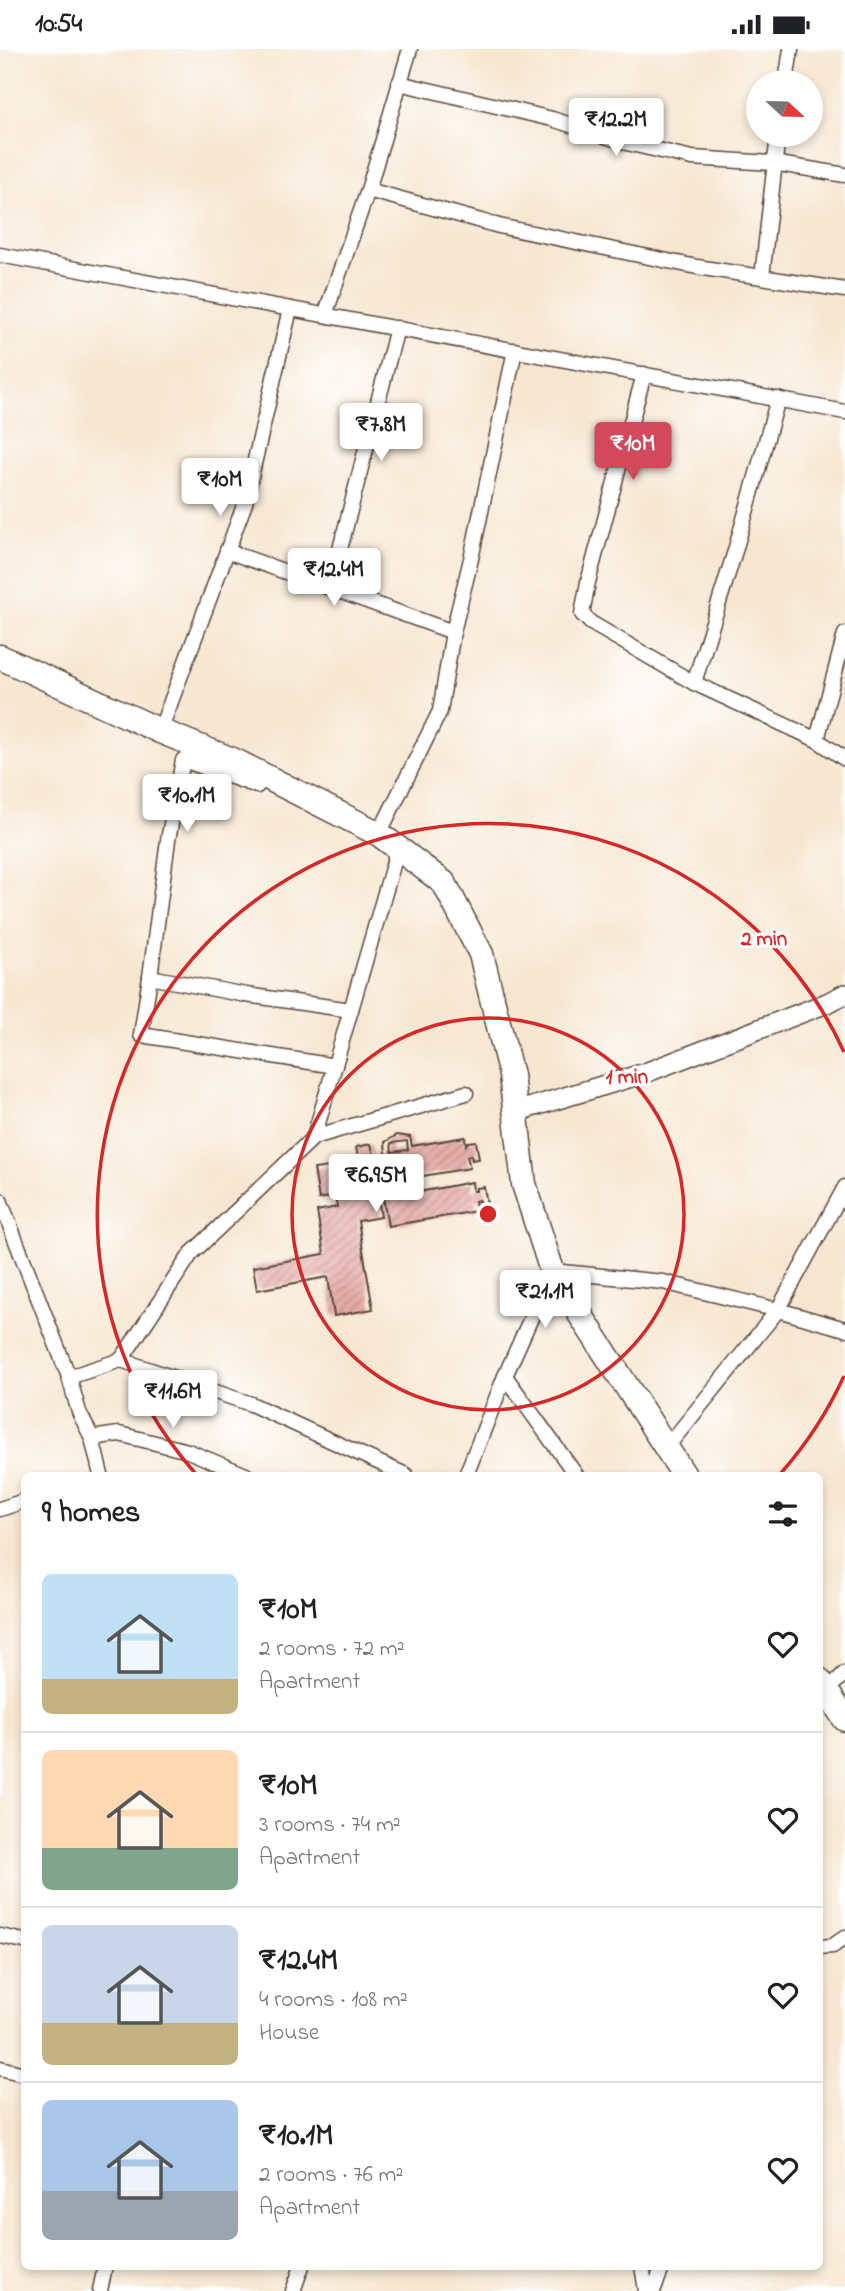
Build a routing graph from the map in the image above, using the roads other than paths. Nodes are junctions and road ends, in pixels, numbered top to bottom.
1 (410, 49) edge
2 (791, 49) edge
3 (788, 70) edge
4 (399, 83) junction
5 (776, 147) edge
6 (774, 163) junction
7 (845, 175) edge
8 (368, 190) junction
9 (0, 255) edge
10 (761, 277) junction
11 (845, 290) edge
12 (290, 309) junction
13 (325, 315) junction
14 (397, 328) junction
15 (515, 350) junction
16 (643, 374) junction
17 (778, 399) junction
18 (845, 412) edge
19 (227, 551) junction
20 (330, 588) junction
21 (453, 632) junction
22 (845, 634) edge
23 (0, 657) edge
24 (694, 683) junction
25 (160, 731) junction
26 (817, 740) junction
27 (845, 759) edge
28 (264, 776) junction
29 (388, 841) junction
30 (150, 977) junction
31 (845, 994) edge
32 (351, 1010) junction
33 (334, 1066) junction
34 (466, 1093) dead end
35 (515, 1112) junction
36 (314, 1137) junction
37 (845, 1187) edge
38 (0, 1200) edge
39 (552, 1271) junction
40 (778, 1310) junction
41 (845, 1329) edge
42 (121, 1360) junction
43 (505, 1376) junction
44 (69, 1377) junction
45 (92, 1438) junction
46 (666, 1448) junction
47 (98, 1472) edge
48 (239, 1472) edge
49 (399, 1472) edge
50 (467, 1472) edge
51 (574, 1472) edge
52 (682, 1472) edge
53 (21, 1502) edge
54 (0, 1509) edge
55 (845, 1673) edge
56 (823, 1689) edge
57 (823, 1692) edge
58 (845, 1719) edge
59 (0, 1936) edge
60 (845, 1937) edge
61 (21, 1940) edge
62 (823, 1947) edge
63 (0, 2068) edge
64 (21, 2073) edge
65 (104, 2270) edge
66 (301, 2270) edge
67 (641, 2270) edge
68 (661, 2270) edge
69 (100, 2291) edge
70 (293, 2291) edge
71 (646, 2291) edge
72 (653, 2291) edge

1 - 4 street
2 - 3 street
4 - 6 street
4 - 8 street
5 - 6 street
6 - 7 street
6 - 10 street
8 - 10 street
8 - 13 street
9 - 12 street
10 - 11 street
12 - 13 street
12 - 19 street
13 - 14 street
14 - 15 street
14 - 20 street
15 - 16 street
15 - 21 street
16 - 17 street
16 - 24 street
17 - 18 street
17 - 24 street
19 - 20 street
19 - 25 street
20 - 21 street
21 - 29 street
22 - 26 street
23 - 25 highway
24 - 26 street
25 - 28 highway
26 - 27 street
28 - 29 highway
28 - 30 street
29 - 32 street
29 - 35 highway
30 - 32 street
30 - 33 street
31 - 35 street
32 - 33 street
33 - 36 street
34 - 36 street
35 - 39 highway
36 - 42 street
37 - 40 street
38 - 44 street
39 - 40 street
39 - 43 street
39 - 46 highway
40 - 41 street
40 - 46 street
42 - 44 street
42 - 49 street
43 - 50 street
43 - 51 street
44 - 45 street
45 - 47 street
45 - 48 street
46 - 52 highway
53 - 54 street
55 - 56 street
57 - 58 highway
59 - 61 street
60 - 62 street
63 - 64 street
65 - 69 street
66 - 70 street
67 - 71 street
68 - 72 street

